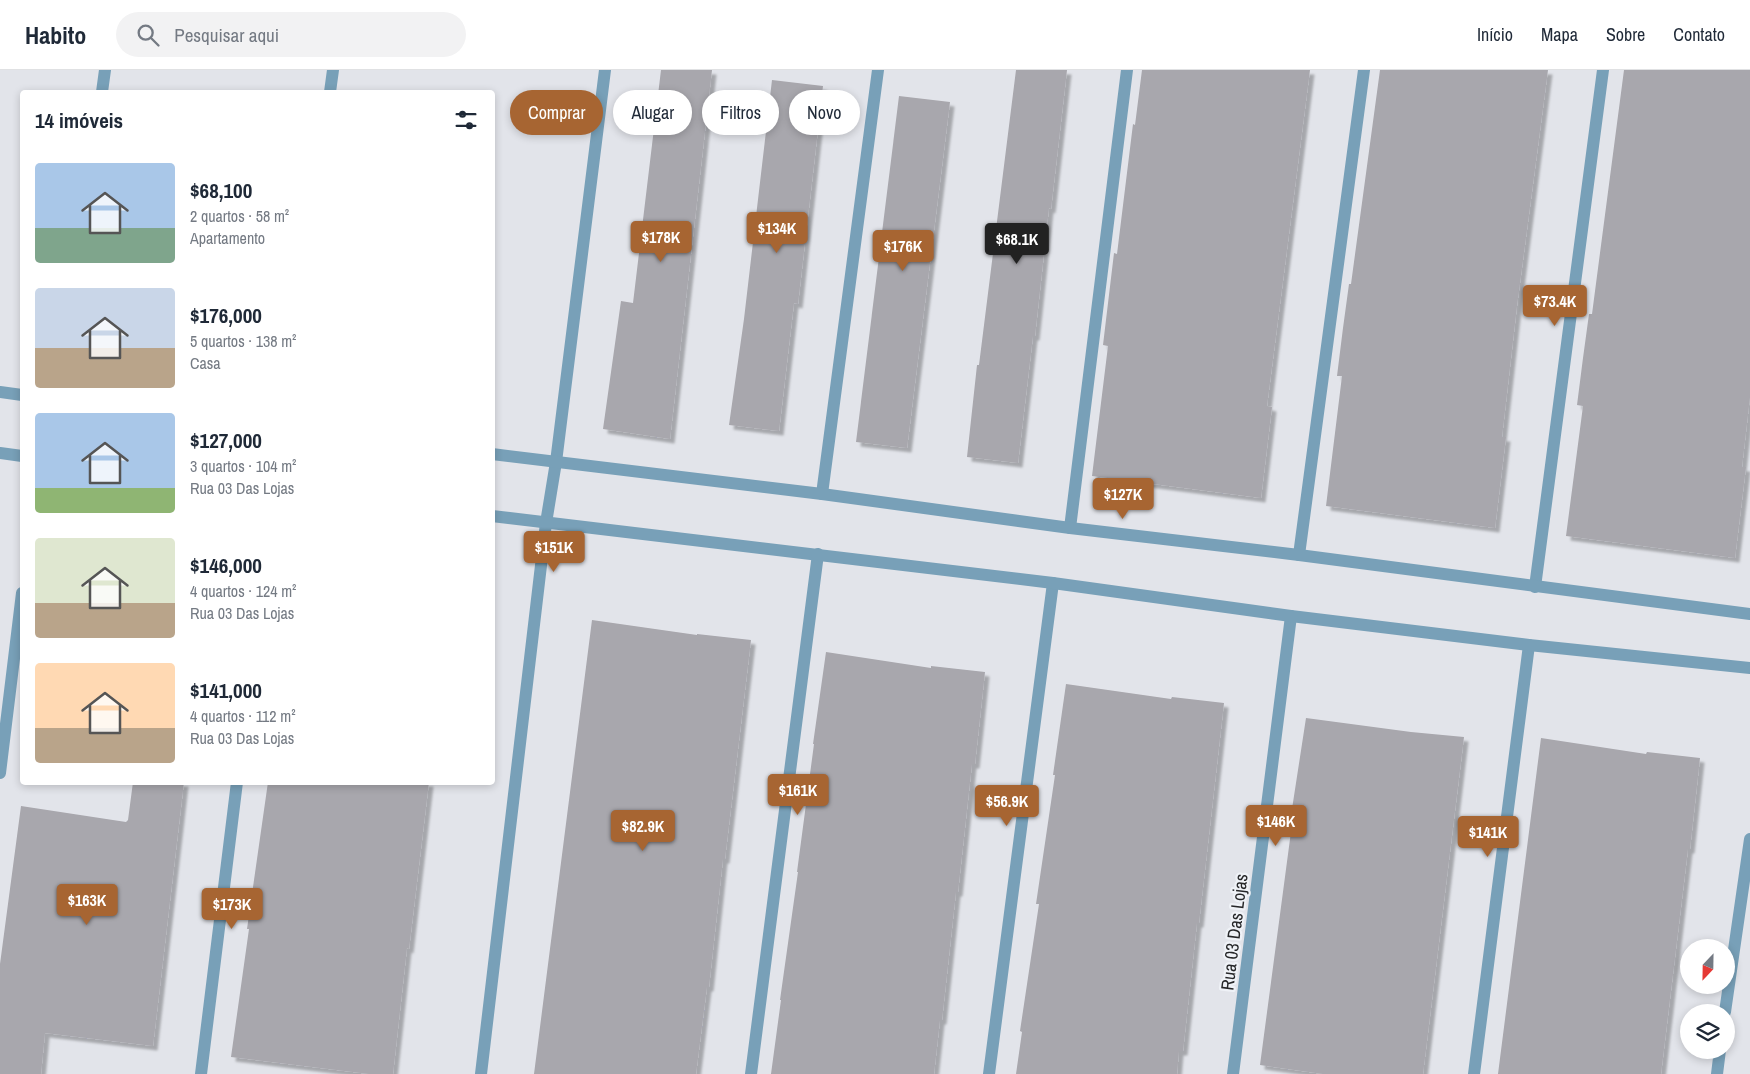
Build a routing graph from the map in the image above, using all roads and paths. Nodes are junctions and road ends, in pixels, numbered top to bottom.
1 (104, 70) edge
2 (333, 70) edge
3 (606, 70) edge
4 (878, 70) edge
5 (1127, 70) edge
6 (1364, 70) edge
7 (1603, 70) edge
8 (102, 90) edge
9 (330, 90) edge
10 (0, 392) edge
11 (20, 395) edge
12 (0, 453) edge
13 (495, 454) edge
14 (20, 456) edge
15 (556, 462) junction
16 (822, 494) junction
17 (495, 516) edge
18 (546, 523) junction
19 (1070, 528) junction
20 (818, 554) junction
21 (1298, 555) junction
22 (1053, 583) junction
23 (1535, 587) junction
24 (20, 609) edge
25 (1750, 614) edge
26 (1291, 616) junction
27 (1529, 645) junction
28 (1750, 668) edge
29 (0, 772) edge
30 (237, 785) edge
31 (1750, 839) edge
32 (1726, 1004) edge
33 (1719, 1059) edge
34 (201, 1074) edge
35 (481, 1074) edge
36 (751, 1074) edge
37 (989, 1074) edge
38 (1233, 1074) edge
39 (1474, 1074) edge
40 (1717, 1074) edge

1 - 8 street
2 - 9 street
3 - 15 street
4 - 16 street
5 - 19 street
6 - 21 street
7 - 23 street
10 - 11 street
12 - 14 street
13 - 15 street
15 - 16 street
15 - 18 street
16 - 19 street
17 - 18 street
18 - 20 street
18 - 35 street
19 - 21 street
20 - 22 street
20 - 36 street
21 - 23 street
22 - 26 street
22 - 37 street
23 - 25 street
24 - 29 street
26 - 27 street
26 - 38 street, Rua 03 Das Lojas
27 - 28 street
27 - 39 street
30 - 34 street
31 - 32 street
33 - 40 street

